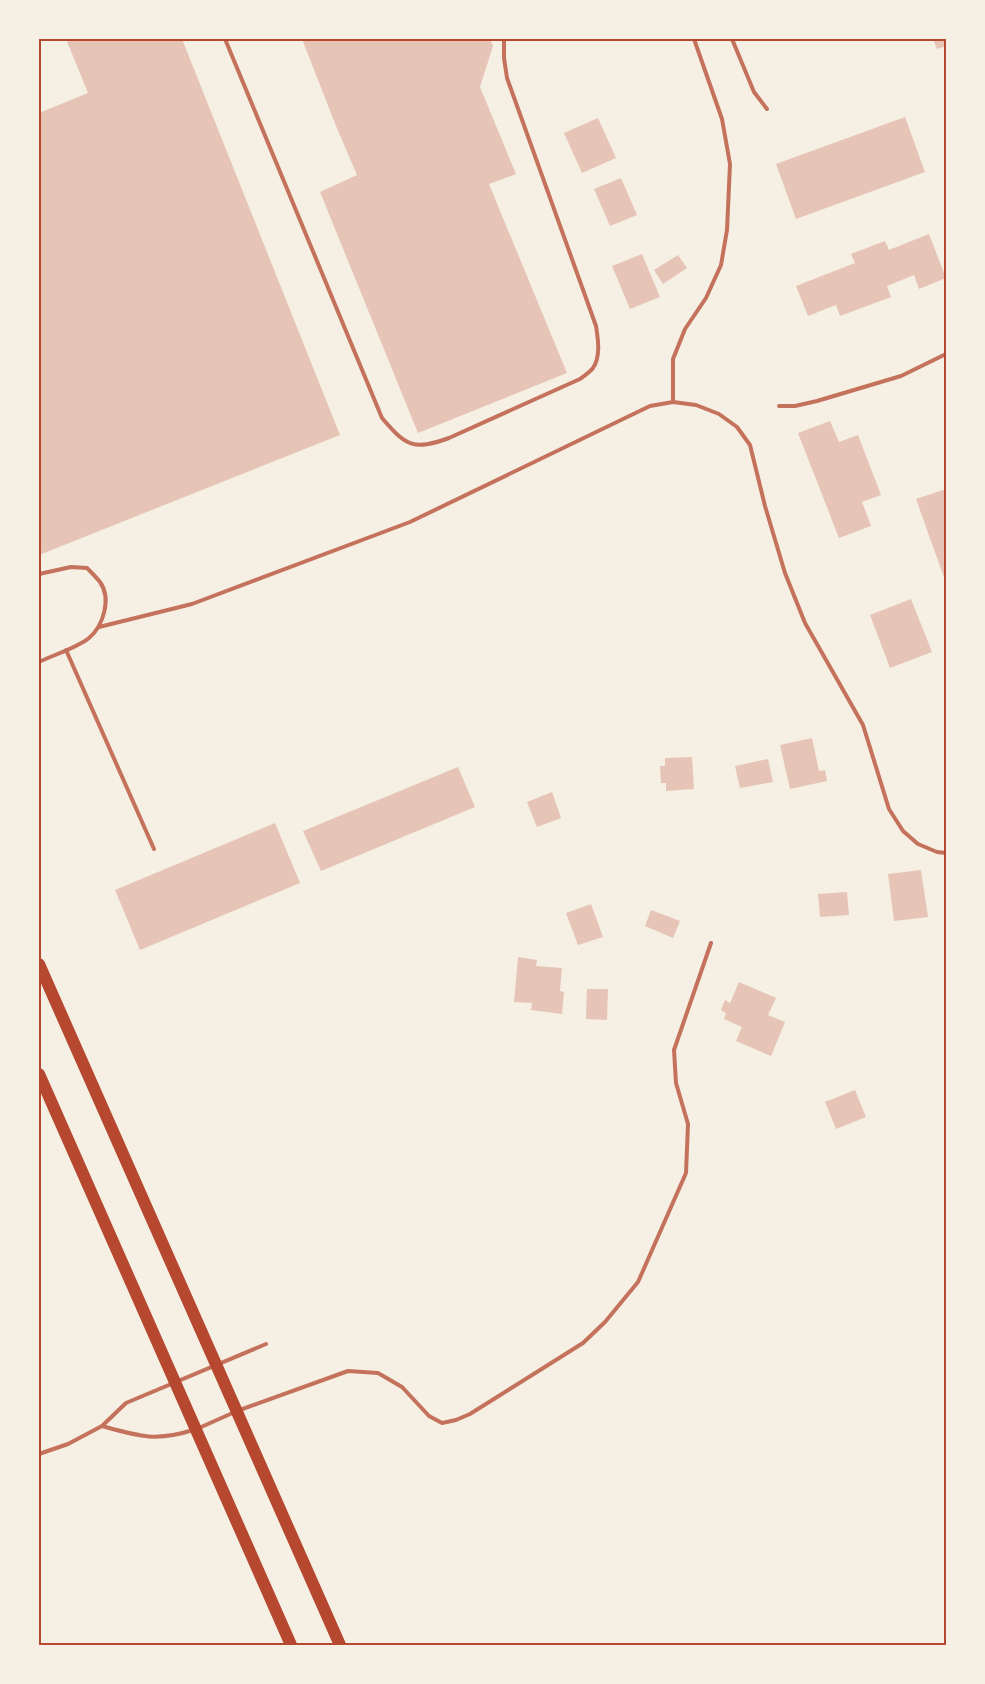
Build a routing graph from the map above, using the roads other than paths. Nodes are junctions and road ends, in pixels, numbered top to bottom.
1 (225, 39) edge
2 (504, 39) edge
3 (694, 39) edge
4 (732, 39) edge
5 (767, 109) dead end
6 (946, 354) edge
7 (673, 402) junction
8 (779, 406) dead end
9 (39, 574) edge
10 (99, 627) junction
11 (66, 650) junction
12 (39, 662) edge
13 (154, 849) dead end
14 (946, 854) edge
15 (710, 943) dead end
16 (39, 964) edge
17 (39, 1074) edge
18 (266, 1344) dead end
19 (216, 1365) junction
20 (175, 1382) junction
21 (237, 1411) junction
22 (102, 1426) junction
23 (196, 1430) junction
24 (39, 1454) edge
25 (291, 1645) edge
26 (340, 1645) edge

1 - 2 lane
3 - 7 lane
4 - 5 lane
6 - 8 lane
7 - 10 lane
7 - 14 lane
9 - 10 lane
10 - 11 lane
11 - 12 lane
11 - 13 lane
15 - 21 lane
16 - 19 main road
17 - 20 main road
18 - 19 lane
19 - 20 lane
19 - 21 main road
20 - 22 lane
20 - 23 main road
21 - 23 lane
21 - 26 main road
22 - 23 lane
22 - 24 lane
23 - 25 main road

